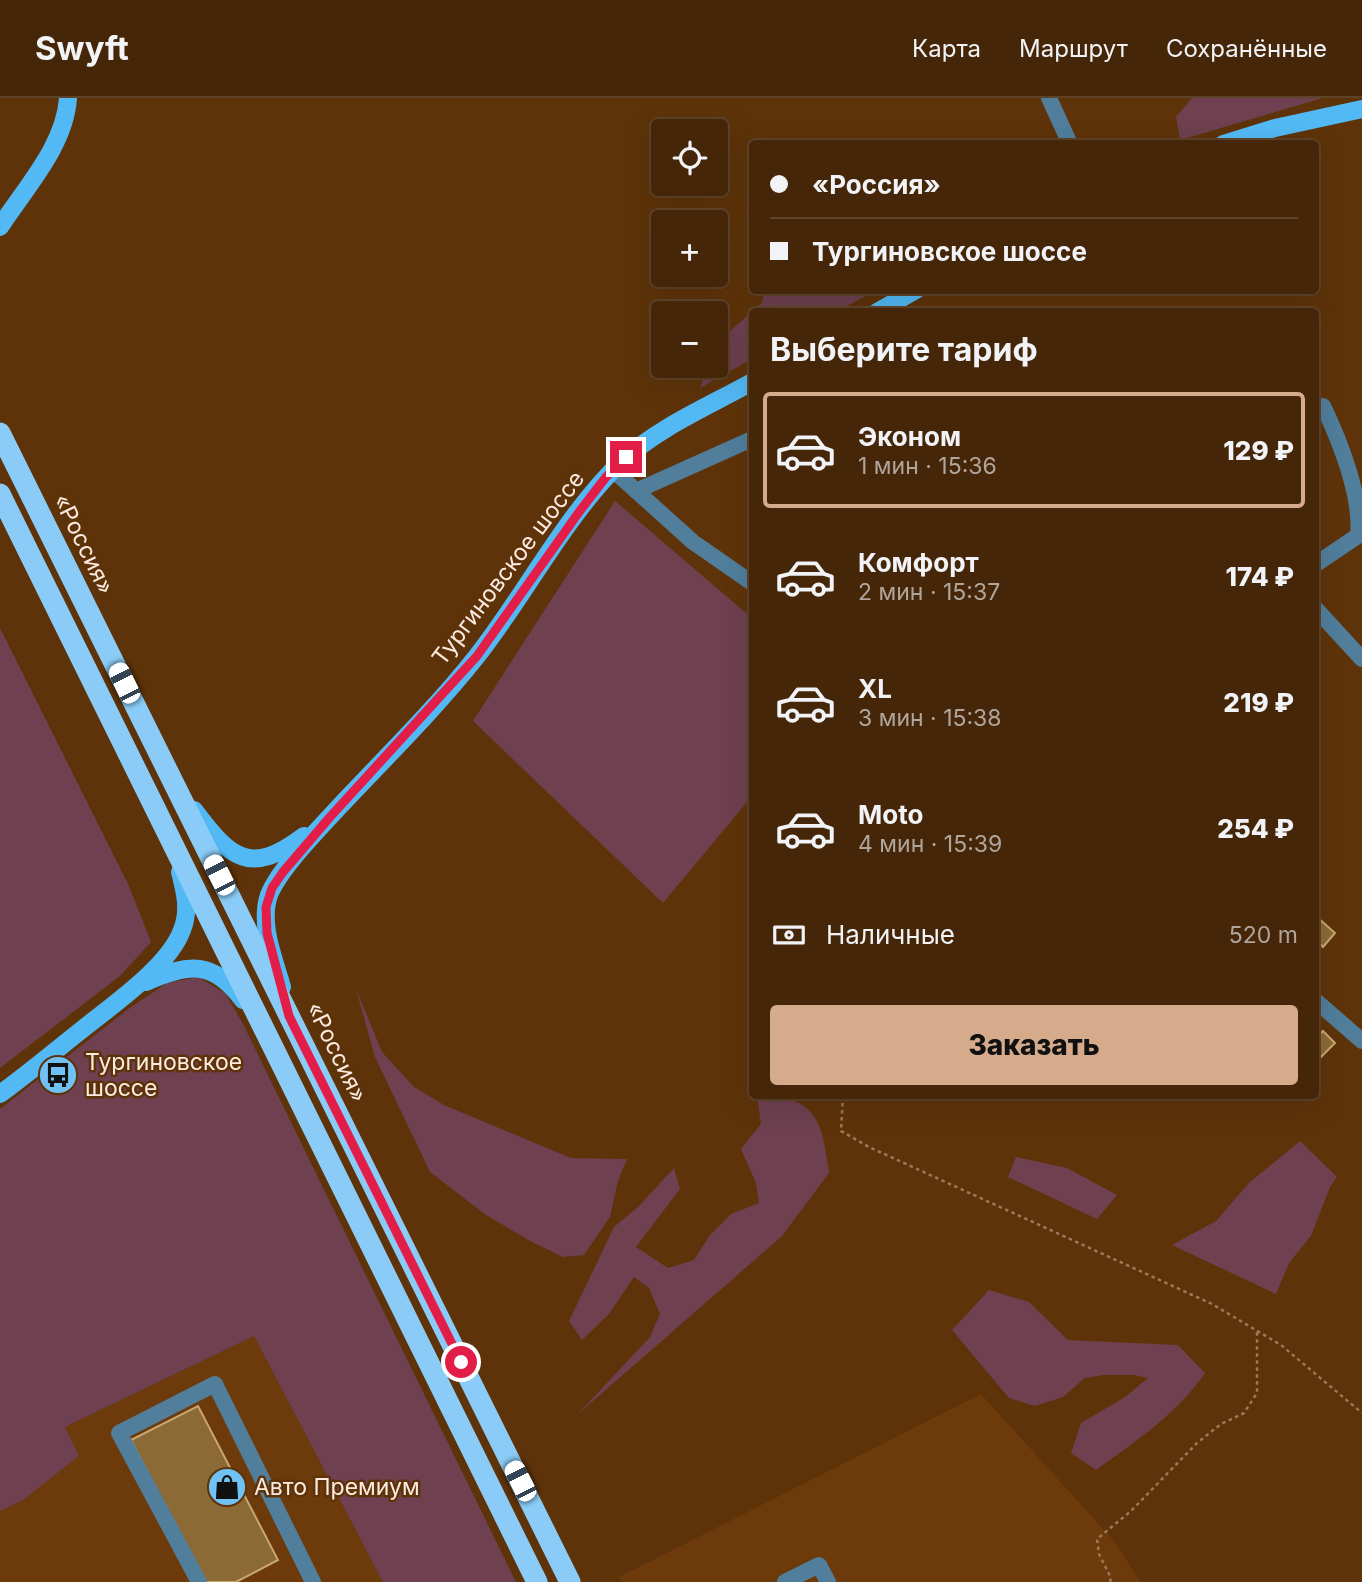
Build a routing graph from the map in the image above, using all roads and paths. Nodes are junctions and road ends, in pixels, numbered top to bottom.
1 (68, 98) edge
2 (1049, 98) edge
3 (1362, 109) edge
4 (1068, 140) edge
5 (1236, 140) edge
6 (0, 227) edge
7 (909, 294) edge
8 (884, 308) edge
9 (749, 384) edge
10 (1323, 406) dead end
11 (0, 433) edge
12 (749, 440) edge
13 (613, 470) junction
14 (636, 491) junction
15 (0, 494) edge
16 (1360, 534) edge
17 (1319, 562) edge
18 (749, 581) edge
19 (1319, 612) edge
20 (1362, 659) edge
21 (172, 781) junction
22 (330, 817) junction
23 (174, 845) junction
24 (136, 986) junction
25 (1319, 1004) edge
26 (289, 1016) junction
27 (264, 1028) junction
28 (1362, 1041) edge
29 (0, 1094) edge
30 (843, 1099) edge
31 (1257, 1331) junction
32 (1362, 1413) edge
33 (199, 1582) edge
34 (313, 1582) edge
35 (537, 1582) edge
36 (570, 1582) edge
37 (785, 1582) edge
38 (828, 1582) edge
39 (1110, 1582) edge

1 - 6 main road
2 - 4 street
3 - 5 main road
7 - 8 main road
9 - 13 main road, Тургиновское шоссе
10 - 16 street
11 - 21 highway, «Россия»
12 - 14 street
13 - 14 street
13 - 22 main road, Тургиновское шоссе
14 - 18 street
15 - 23 highway
16 - 17 street
19 - 20 street
21 - 22 main road, Тургиновское шоссе
21 - 26 highway, «Россия»
22 - 26 main road, Тургиновское шоссе
23 - 24 main road
23 - 27 highway
24 - 27 main road
24 - 29 main road
25 - 28 street
26 - 36 highway, «Россия»
27 - 35 highway
30 - 31 path
31 - 32 path
31 - 39 path
33 - 34 street
37 - 38 street

